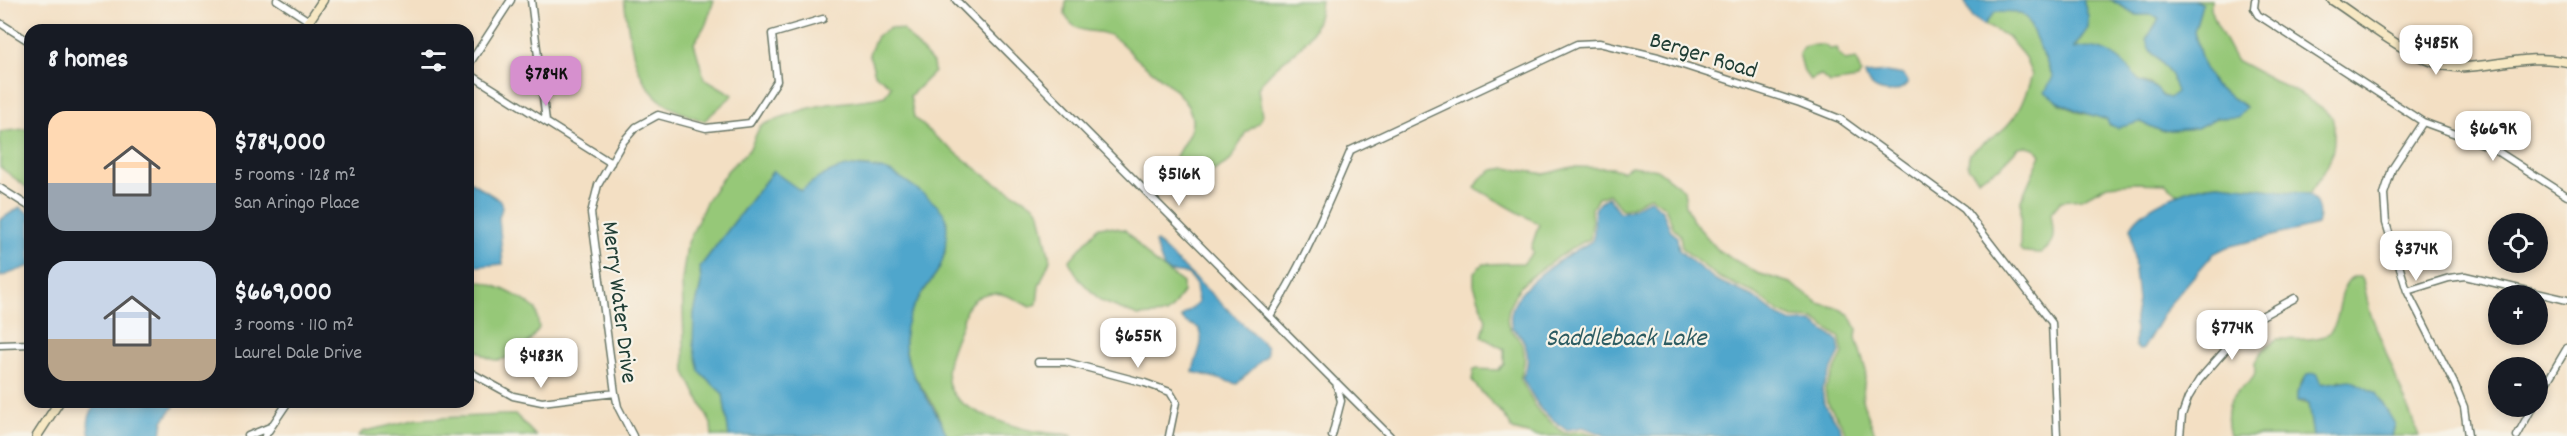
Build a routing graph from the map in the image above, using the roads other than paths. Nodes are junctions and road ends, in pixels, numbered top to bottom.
1 (277, 0) edge
2 (323, 0) edge
3 (511, 0) edge
4 (531, 0) edge
5 (956, 0) edge
6 (2255, 0) edge
7 (2332, 0) edge
8 (823, 19) dead end
9 (309, 21) junction
10 (0, 23) edge
11 (307, 24) edge
12 (24, 38) edge
13 (474, 57) edge
14 (2567, 62) edge
15 (474, 76) edge
16 (546, 121) junction
17 (2423, 122) junction
18 (611, 163) junction
19 (0, 188) edge
20 (2567, 196) edge
21 (24, 203) edge
22 (2407, 291) junction
23 (2295, 298) dead end
24 (2567, 300) edge
25 (1270, 316) junction
26 (24, 344) edge
27 (0, 345) edge
28 (2567, 348) edge
29 (1038, 362) dead end
30 (474, 374) edge
31 (2548, 380) edge
32 (1336, 383) junction
33 (615, 393) junction
34 (55, 408) edge
35 (284, 408) edge
36 (2527, 417) edge
37 (271, 427) junction
38 (37, 436) edge
39 (248, 436) edge
40 (265, 436) edge
41 (633, 436) edge
42 (1169, 436) edge
43 (1332, 436) edge
44 (1390, 436) edge
45 (2057, 436) edge
46 (2180, 436) edge
47 (2468, 436) edge
48 (2517, 436) edge

1 - 9 street
2 - 9 street
3 - 13 street
4 - 16 street
5 - 25 street
6 - 17 street
7 - 14 street
8 - 18 street, Merry Water Drive
9 - 11 street
10 - 12 street
15 - 16 street
16 - 18 street
17 - 20 street
17 - 22 street
18 - 33 street, Merry Water Drive
19 - 21 street
22 - 24 street
22 - 47 street
23 - 46 street
25 - 32 street
25 - 45 street, Berger Road
26 - 27 street
28 - 31 street
29 - 42 street
30 - 33 street
32 - 43 street
32 - 44 street
33 - 41 street, Merry Water Drive
34 - 38 street
35 - 37 street
36 - 48 street
37 - 39 street
37 - 40 street

